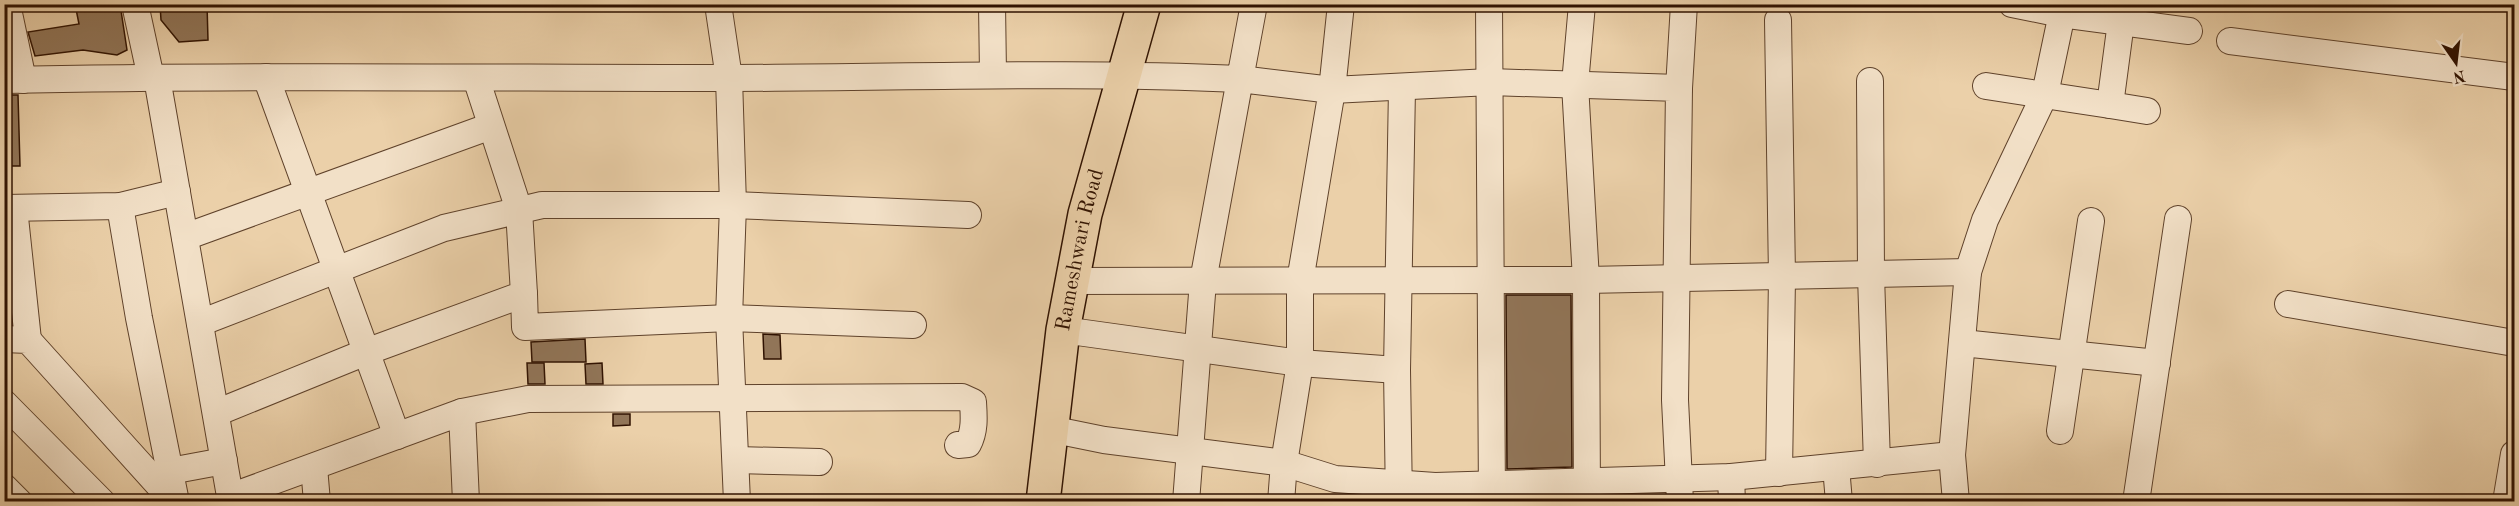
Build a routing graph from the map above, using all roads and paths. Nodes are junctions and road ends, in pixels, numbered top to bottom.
1 (7, 4) edge
2 (135, 4) edge
3 (718, 4) edge
4 (992, 4) edge
5 (1144, 4) edge
6 (1254, 4) edge
7 (1341, 4) edge
8 (1489, 4) edge
9 (1582, 4) edge
10 (1684, 4) edge
11 (2012, 4) edge
12 (2062, 9) edge
13 (1778, 20) dead end
14 (2121, 22) junction
15 (2189, 31) dead end
16 (2230, 41) dead end
17 (1124, 73) junction
18 (993, 74) junction
19 (266, 77) junction
20 (2514, 77) edge
21 (154, 78) junction
22 (476, 78) junction
23 (729, 78) junction
24 (1240, 79) junction
25 (14, 80) edge
26 (1870, 81) dead end
27 (1490, 82) junction
28 (1575, 84) junction
29 (1986, 86) dead end
30 (1402, 88) junction
31 (1679, 88) junction
32 (1332, 90) junction
33 (2044, 93) junction
34 (2110, 105) junction
35 (2147, 111) dead end
36 (491, 126) junction
37 (308, 191) junction
38 (177, 192) junction
39 (733, 205) junction
40 (120, 206) junction
41 (9, 208) edge
42 (519, 210) junction
43 (968, 214) dead end
44 (2178, 219) dead end
45 (2091, 221) dead end
46 (185, 237) junction
47 (336, 269) junction
48 (1968, 272) junction
49 (1871, 275) junction
50 (1782, 277) junction
51 (1678, 279) junction
52 (1400, 280) junction
53 (1586, 280) junction
54 (1073, 281) junction
55 (1203, 281) junction
56 (1300, 281) junction
57 (1490, 281) junction
58 (524, 294) junction
59 (2288, 304) dead end
60 (729, 318) junction
61 (200, 322) junction
62 (913, 325) dead end
63 (1063, 330) junction
64 (16, 339) edge
65 (1962, 343) junction
66 (2514, 343) edge
67 (1195, 348) junction
68 (366, 352) junction
69 (2070, 354) junction
70 (1300, 363) junction
71 (2157, 363) junction
72 (1397, 370) junction
73 (731, 397) junction
74 (4, 403) edge
75 (462, 412) junction
76 (216, 413) junction
77 (1050, 429) junction
78 (2060, 431) dead end
79 (397, 436) junction
80 (958, 445) dead end
81 (1188, 451) junction
82 (2514, 454) edge
83 (1952, 455) junction
84 (736, 460) junction
85 (224, 461) junction
86 (819, 462) dead end
87 (1284, 463) junction
88 (1877, 464) junction
89 (314, 467) junction
90 (1836, 467) junction
91 (170, 471) junction
92 (1779, 473) junction
93 (4, 487) edge
94 (1731, 489) edge
95 (1335, 490) edge
96 (1680, 490) edge
97 (1400, 492) edge
98 (1587, 492) edge
99 (1492, 493) edge
100 (230, 499) edge
101 (19, 501) edge
102 (102, 501) edge
103 (175, 501) edge
104 (316, 501) edge
105 (466, 501) edge
106 (737, 501) edge
107 (1043, 501) edge
108 (1186, 501) edge
109 (1281, 501) edge
110 (1839, 501) edge
111 (1956, 501) edge
112 (2136, 501) edge
113 (2506, 501) edge

1 - 25 street
2 - 21 street
3 - 23 street
4 - 18 street
5 - 17 main road, Rameshwari Road
6 - 24 street
7 - 32 street
8 - 27 street
9 - 28 street
10 - 31 street
11 - 12 street
12 - 14 street
12 - 33 street
13 - 50 street
14 - 15 street
14 - 34 street
16 - 20 street
17 - 18 street
17 - 24 street
17 - 54 main road, Rameshwari Road
18 - 23 street
19 - 21 street
19 - 22 street
19 - 37 street
21 - 25 street
21 - 38 street
22 - 23 street
22 - 36 street
23 - 39 street
24 - 32 street
24 - 55 street
26 - 49 street
27 - 28 street
27 - 30 street
27 - 57 street
28 - 31 street
28 - 53 street
29 - 33 street
30 - 32 street
30 - 52 street
31 - 51 street
32 - 56 street
33 - 34 street
33 - 48 street
34 - 35 street
36 - 37 street
36 - 42 street
37 - 46 street
37 - 47 street
38 - 40 street
38 - 46 street
39 - 42 street
39 - 43 street
39 - 60 street
40 - 41 street
40 - 91 street
41 - 64 street
42 - 47 street
42 - 58 street
44 - 71 street
45 - 69 street
46 - 61 street
47 - 61 street
47 - 68 street
48 - 49 street
48 - 65 street
49 - 50 street
49 - 88 street
50 - 51 street
50 - 92 street
51 - 53 street
51 - 96 street
52 - 56 street
52 - 57 street
52 - 72 street
53 - 57 street
53 - 98 street
54 - 55 street
54 - 63 main road, Rameshwari Road
55 - 56 street
55 - 67 street
56 - 70 street
57 - 99 street
58 - 60 street
58 - 68 street
59 - 66 street
60 - 62 street
60 - 73 street
61 - 76 street
63 - 67 street
63 - 77 main road, Rameshwari Road
64 - 103 street
65 - 69 street
65 - 83 street
67 - 70 street
67 - 81 street
68 - 76 street
68 - 79 street
69 - 71 street
69 - 78 street
70 - 72 street
70 - 87 street
71 - 112 street
72 - 97 street
73 - 75 street
73 - 80 street
73 - 84 street
74 - 102 street
75 - 79 street
75 - 105 street
76 - 85 street
77 - 81 street
77 - 107 main road, Rameshwari Road
79 - 89 street
81 - 87 street
81 - 108 street
82 - 113 street
83 - 88 street
83 - 111 street
84 - 86 street
84 - 106 street
85 - 91 street
85 - 100 street
87 - 95 street
87 - 109 street
88 - 90 street
89 - 100 street
89 - 104 street
90 - 92 street
90 - 110 street
91 - 103 street
92 - 94 street
93 - 101 street
94 - 96 street
95 - 97 street
96 - 98 street
97 - 99 street
98 - 99 street

